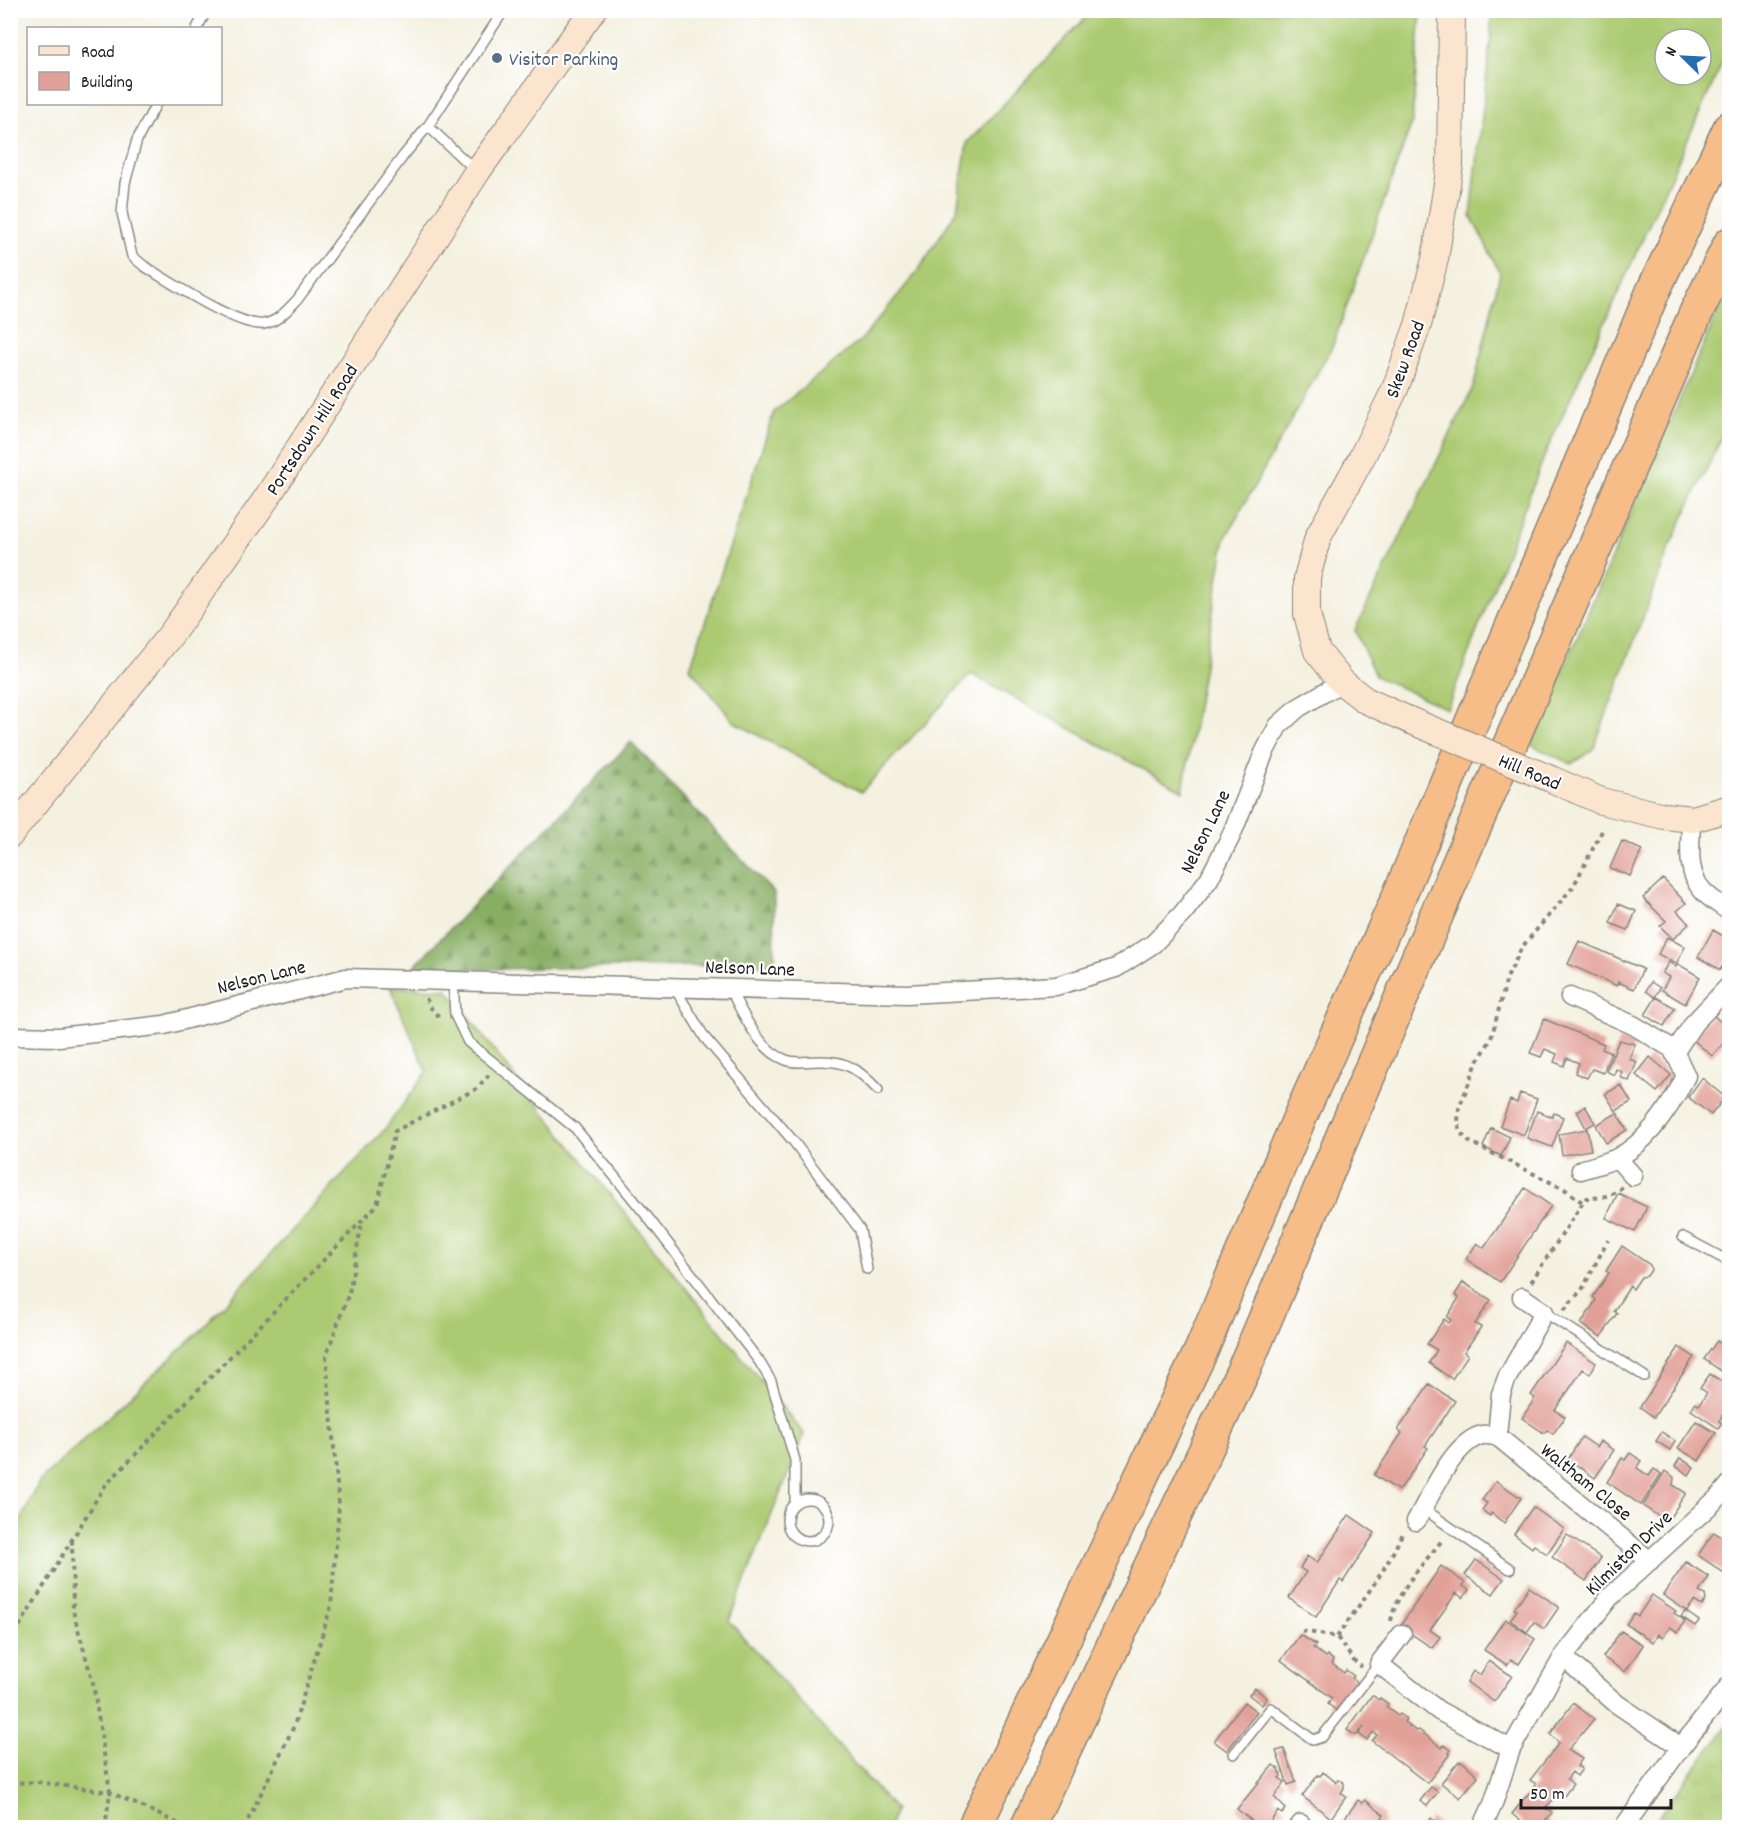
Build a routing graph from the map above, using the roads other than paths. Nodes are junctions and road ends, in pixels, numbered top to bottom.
1 (207, 10) edge
2 (504, 10) edge
3 (593, 10) edge
4 (1452, 10) edge
5 (198, 27) edge
6 (155, 105) edge
7 (428, 126) junction
8 (1730, 128) edge
9 (479, 169) junction
10 (1730, 244) edge
11 (1342, 682) junction
12 (1730, 808) edge
13 (1691, 819) junction
14 (10, 835) edge
15 (1730, 912) edge
16 (453, 981) junction
17 (1730, 985) edge
18 (674, 987) junction
19 (730, 988) junction
20 (1570, 997) dead end
21 (10, 1036) edge
22 (1674, 1053) junction
23 (878, 1090) dead end
24 (1617, 1158) junction
25 (1581, 1170) dead end
26 (1633, 1176) road end
27 (1683, 1238) dead end
28 (1730, 1262) edge
29 (867, 1269) dead end
30 (1522, 1297) road end
31 (1550, 1316) junction
32 (1644, 1376) dead end
33 (1497, 1436) junction
34 (1730, 1484) edge
35 (795, 1503) junction
36 (1420, 1515) joint
37 (1650, 1561) junction
38 (1510, 1569) dead end
39 (1402, 1634) road end
40 (1563, 1657) junction
41 (1376, 1670) junction
42 (1730, 1685) edge
43 (1681, 1747) junction
44 (1511, 1749) junction
45 (1234, 1754) dead end
46 (974, 1827) edge
47 (1027, 1827) edge
48 (1482, 1827) edge
49 (1623, 1827) edge

1 - 5 lane
2 - 7 lane
3 - 9 street, Portsdown Hill Road
4 - 11 street, Skew Road
6 - 7 lane
7 - 9 lane
8 - 46 highway
9 - 14 street, Portsdown Hill Road
10 - 47 highway
11 - 13 street, Hill Road, bridge
11 - 19 street, Nelson Lane
12 - 13 street, Hill Road
13 - 15 street
16 - 18 street, Nelson Lane
16 - 21 street, Nelson Lane
16 - 35 lane
17 - 22 street
18 - 19 street, Nelson Lane
18 - 29 lane
19 - 23 lane
20 - 22 street
22 - 24 street
24 - 25 street
24 - 26 street
27 - 28 lane
30 - 31 street
31 - 32 lane
31 - 33 street
33 - 36 street
33 - 37 street, Waltham Close
34 - 37 street, Kilmiston Drive
35 - 35 lane
36 - 38 lane
37 - 40 street, Kilmiston Drive
39 - 41 street
40 - 43 street
40 - 44 street, Kilmiston Drive
41 - 44 street
41 - 45 lane
42 - 43 street
43 - 49 street
44 - 48 street, Kilmiston Drive

